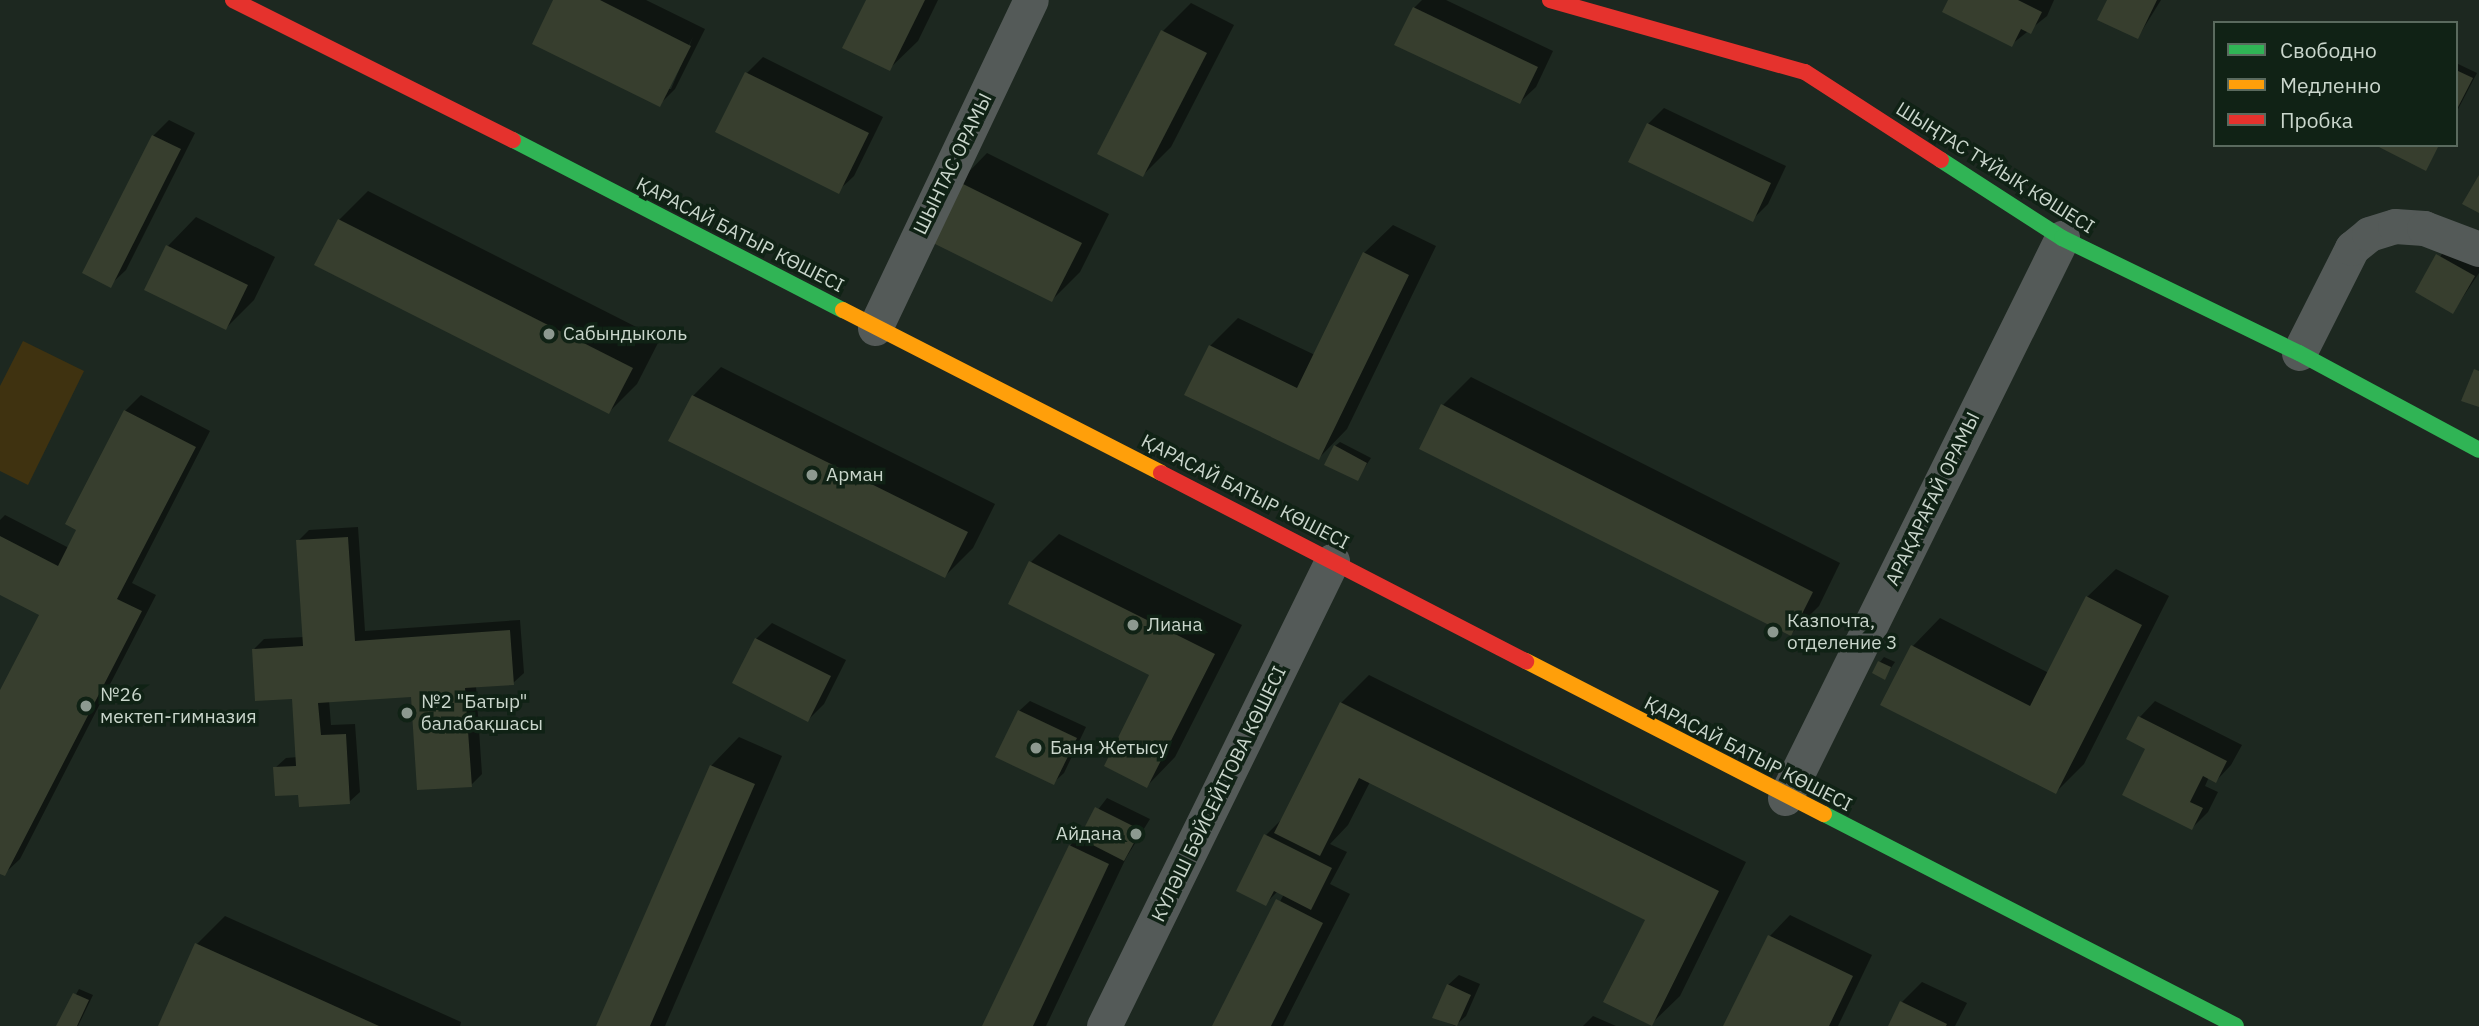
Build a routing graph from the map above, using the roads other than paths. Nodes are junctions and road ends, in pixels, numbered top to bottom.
1 (233, 0) edge
2 (1031, 0) edge
3 (1550, 0) edge
4 (2062, 238) junction
5 (2479, 249) edge
6 (874, 328) junction
7 (2299, 353) junction
8 (2479, 450) edge
9 (1332, 561) junction
10 (1785, 798) junction
11 (1104, 1026) edge
12 (2236, 1026) edge

1 - 6 street, ҚАРАСАЙ БАТЫР КӨШЕСІ
2 - 6 street, ШЫНТАС ОРАМЫ
3 - 4 street, ШЫҢТАС ТҰЙЫҚ КӨШЕСІ
4 - 7 street, ШЫҢТАС ТҰЙЫҚ КӨШЕСІ
4 - 10 street, АРАҚАРАҒАЙ ОРАМЫ
5 - 7 street
6 - 9 street, ҚАРАСАЙ БАТЫР КӨШЕСІ
7 - 8 street, ШЫҢТАС ТҰЙЫҚ КӨШЕСІ
9 - 10 street, ҚАРАСАЙ БАТЫР КӨШЕСІ
9 - 11 street, КҮЛӘШ БӘЙСЕЙІТОВА КӨШЕСІ
10 - 12 street, ҚАРАСАЙ БАТЫР КӨШЕСІ

